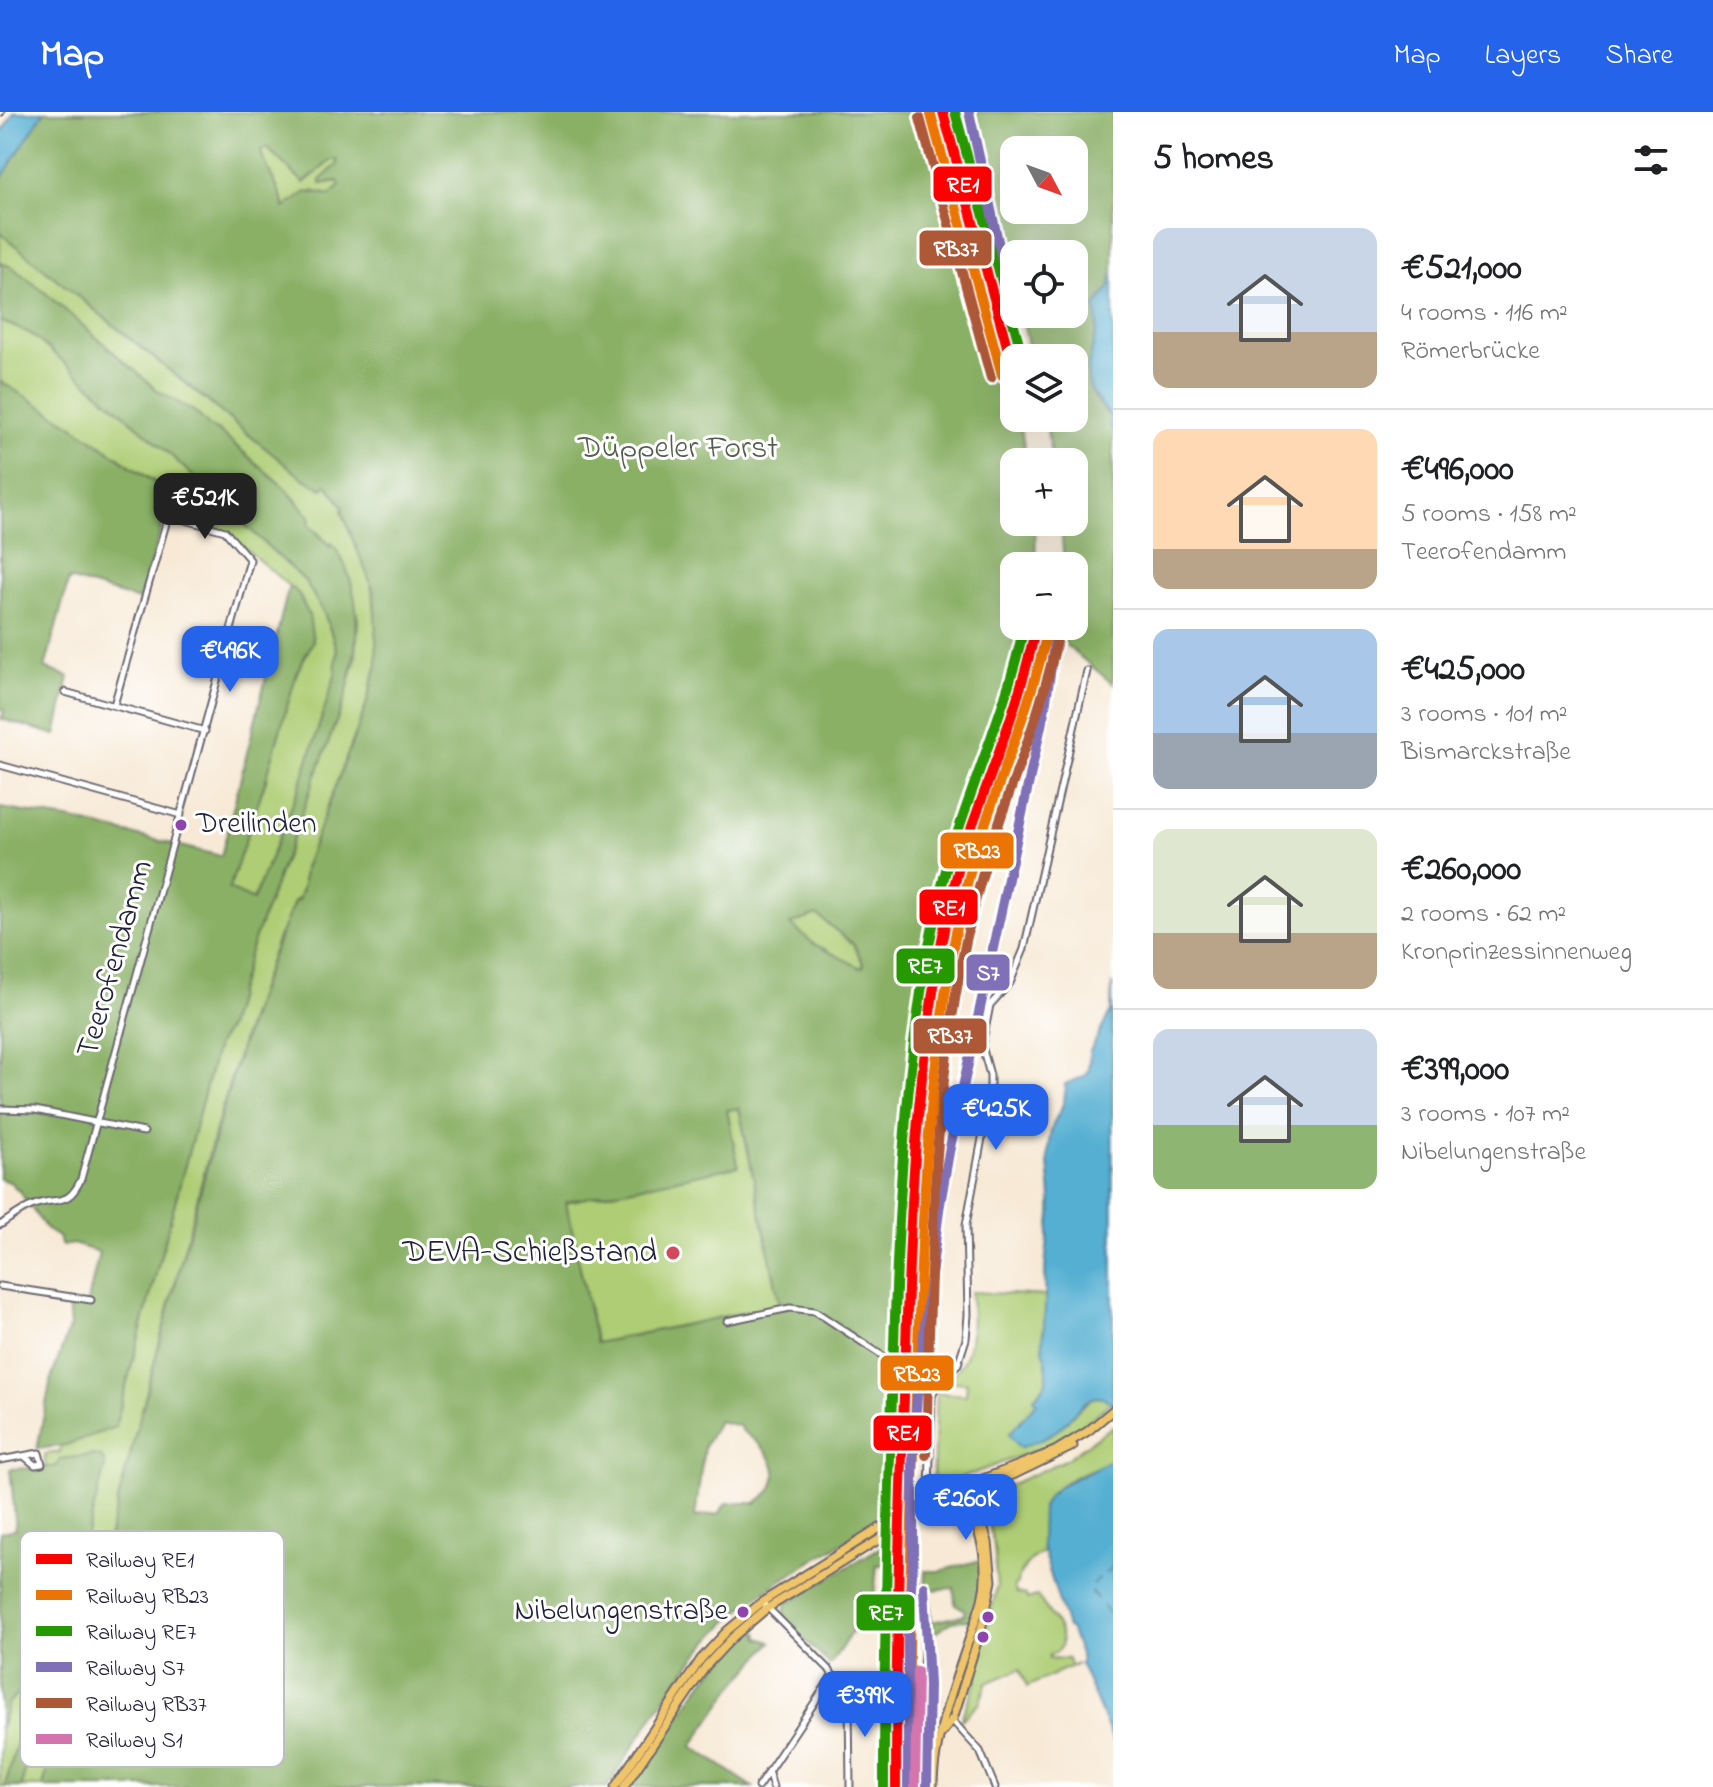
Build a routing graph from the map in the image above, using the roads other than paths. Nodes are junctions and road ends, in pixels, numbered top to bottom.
1 (1087, 671) dead end
2 (65, 692) dead end
3 (114, 705) junction
4 (205, 731) junction
5 (0, 765) edge
6 (181, 815) junction
7 (0, 1109) edge
8 (95, 1121) junction
9 (144, 1132) dead end
10 (0, 1225) edge
11 (0, 1286) edge
12 (91, 1300) dead end
13 (727, 1321) dead end
14 (1112, 1414) edge
15 (24, 1456) dead end
16 (0, 1460) edge
17 (968, 1487) junction
18 (934, 1501) junction
19 (886, 1529) junction
20 (764, 1606) junction
21 (833, 1675) junction
22 (849, 1702) junction
23 (866, 1702) dead end
24 (949, 1718) junction
25 (768, 1771) junction
26 (615, 1787) edge
27 (624, 1787) edge
28 (758, 1787) edge
29 (773, 1787) edge
30 (850, 1787) edge
31 (933, 1787) edge
32 (995, 1787) edge

1 - 18 street
2 - 3 street
3 - 4 street
3 - 4 street, Teerofendamm
4 - 6 street, Teerofendamm
5 - 6 street
6 - 8 street, Teerofendamm
7 - 8 street
8 - 9 street
8 - 10 street, Teerofendamm
11 - 12 street
13 - 19 street
14 - 17 main road
15 - 16 street
17 - 18 main road
17 - 24 main road
18 - 19 main road
19 - 20 main road
20 - 21 street
20 - 26 main road
20 - 27 main road
21 - 22 street
21 - 25 street
22 - 23 street
22 - 30 street
24 - 31 main road
24 - 32 street
25 - 28 street
25 - 29 street

